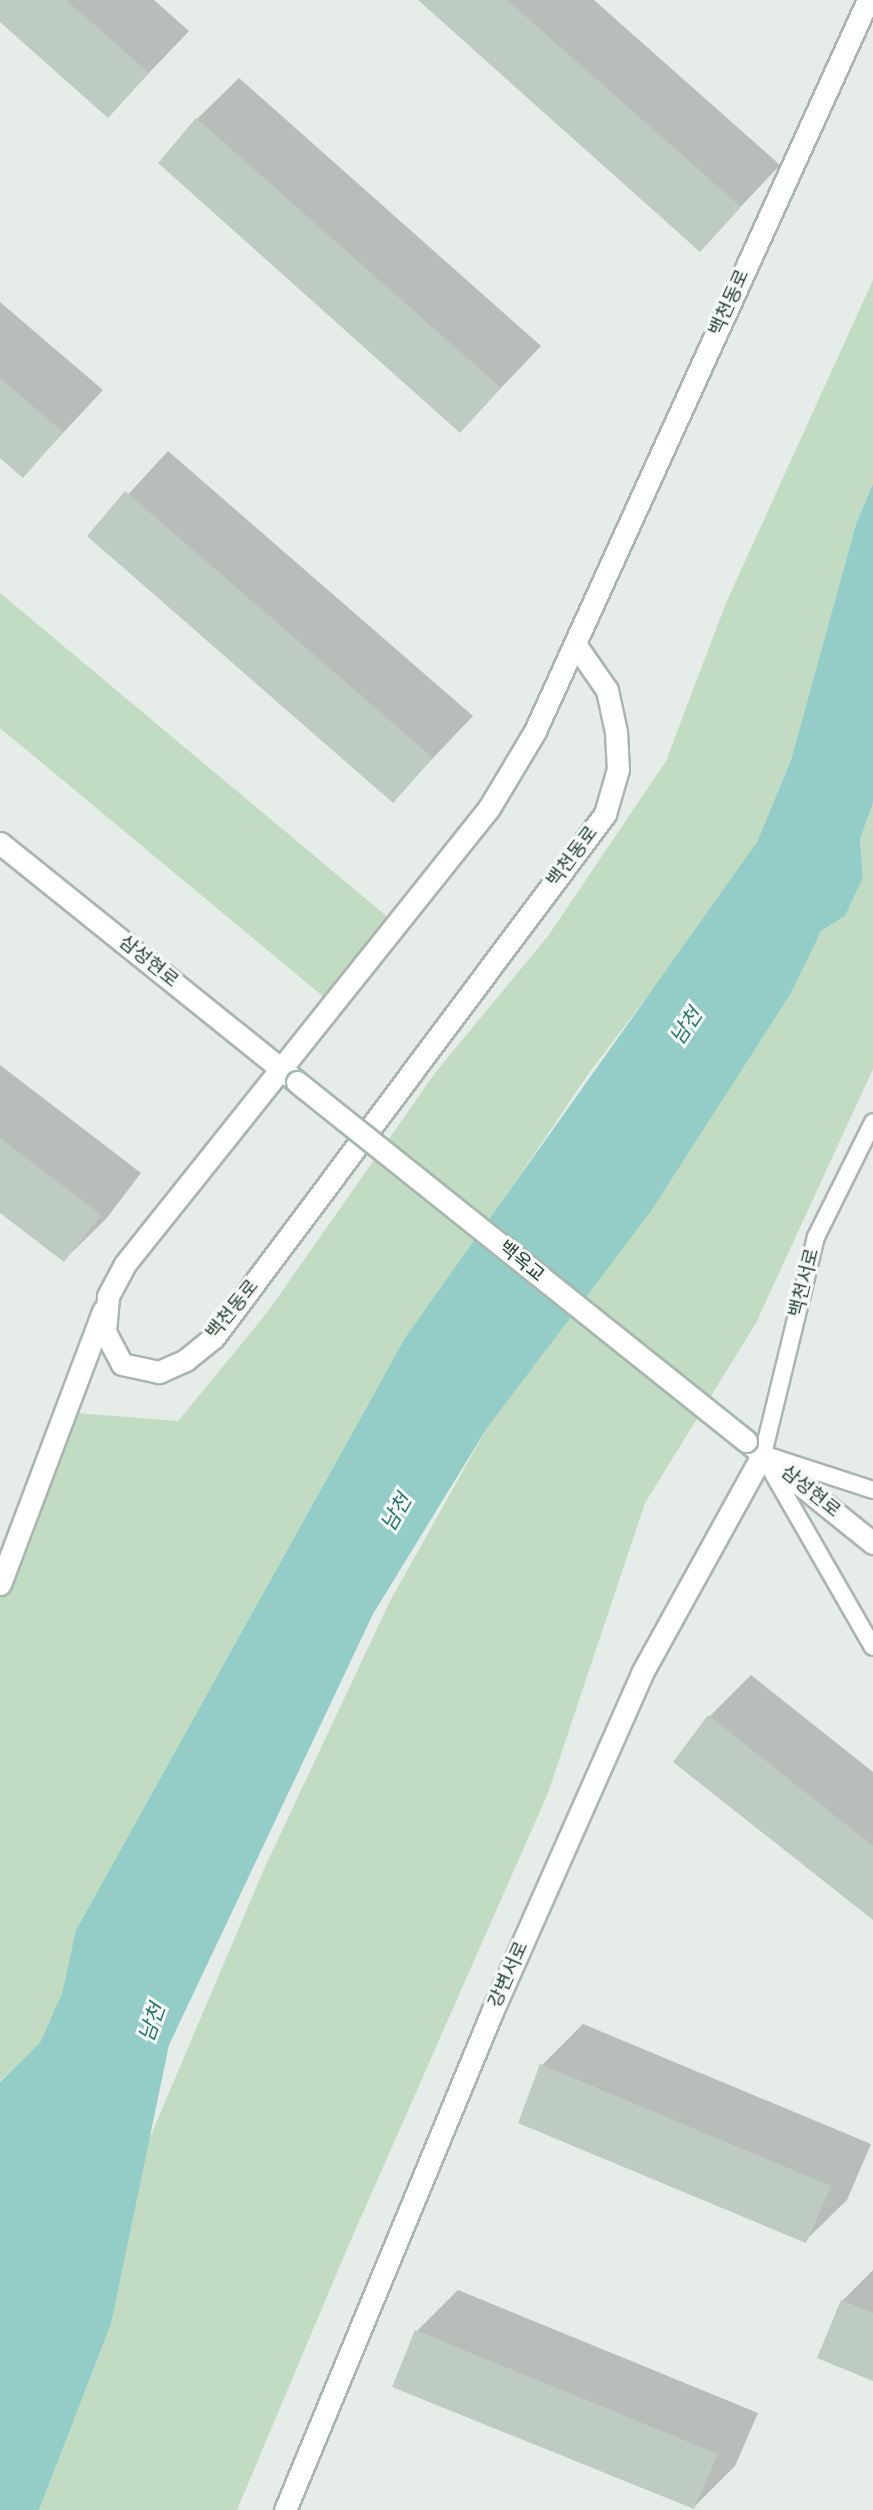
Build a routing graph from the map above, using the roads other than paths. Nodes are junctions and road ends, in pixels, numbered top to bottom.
1 (868, 0) edge
2 (575, 644) junction
3 (0, 843) edge
4 (288, 1075) junction
5 (873, 1122) edge
6 (108, 1296) junction
7 (754, 1448) junction
8 (873, 1490) edge
9 (873, 1543) edge
10 (0, 1584) edge
11 (873, 1647) edge
12 (285, 2510) edge

1 - 2 street, 백천동로
2 - 4 street, 백천동로
2 - 6 street, 백천동로
3 - 4 street, 삼성현로
4 - 6 street, 백천동로
4 - 7 street, 백옥교, bridge
5 - 7 lane, 백천서로
6 - 10 street
7 - 8 lane
7 - 9 street, 삼성현로
7 - 11 lane
7 - 12 street, 강변서로

